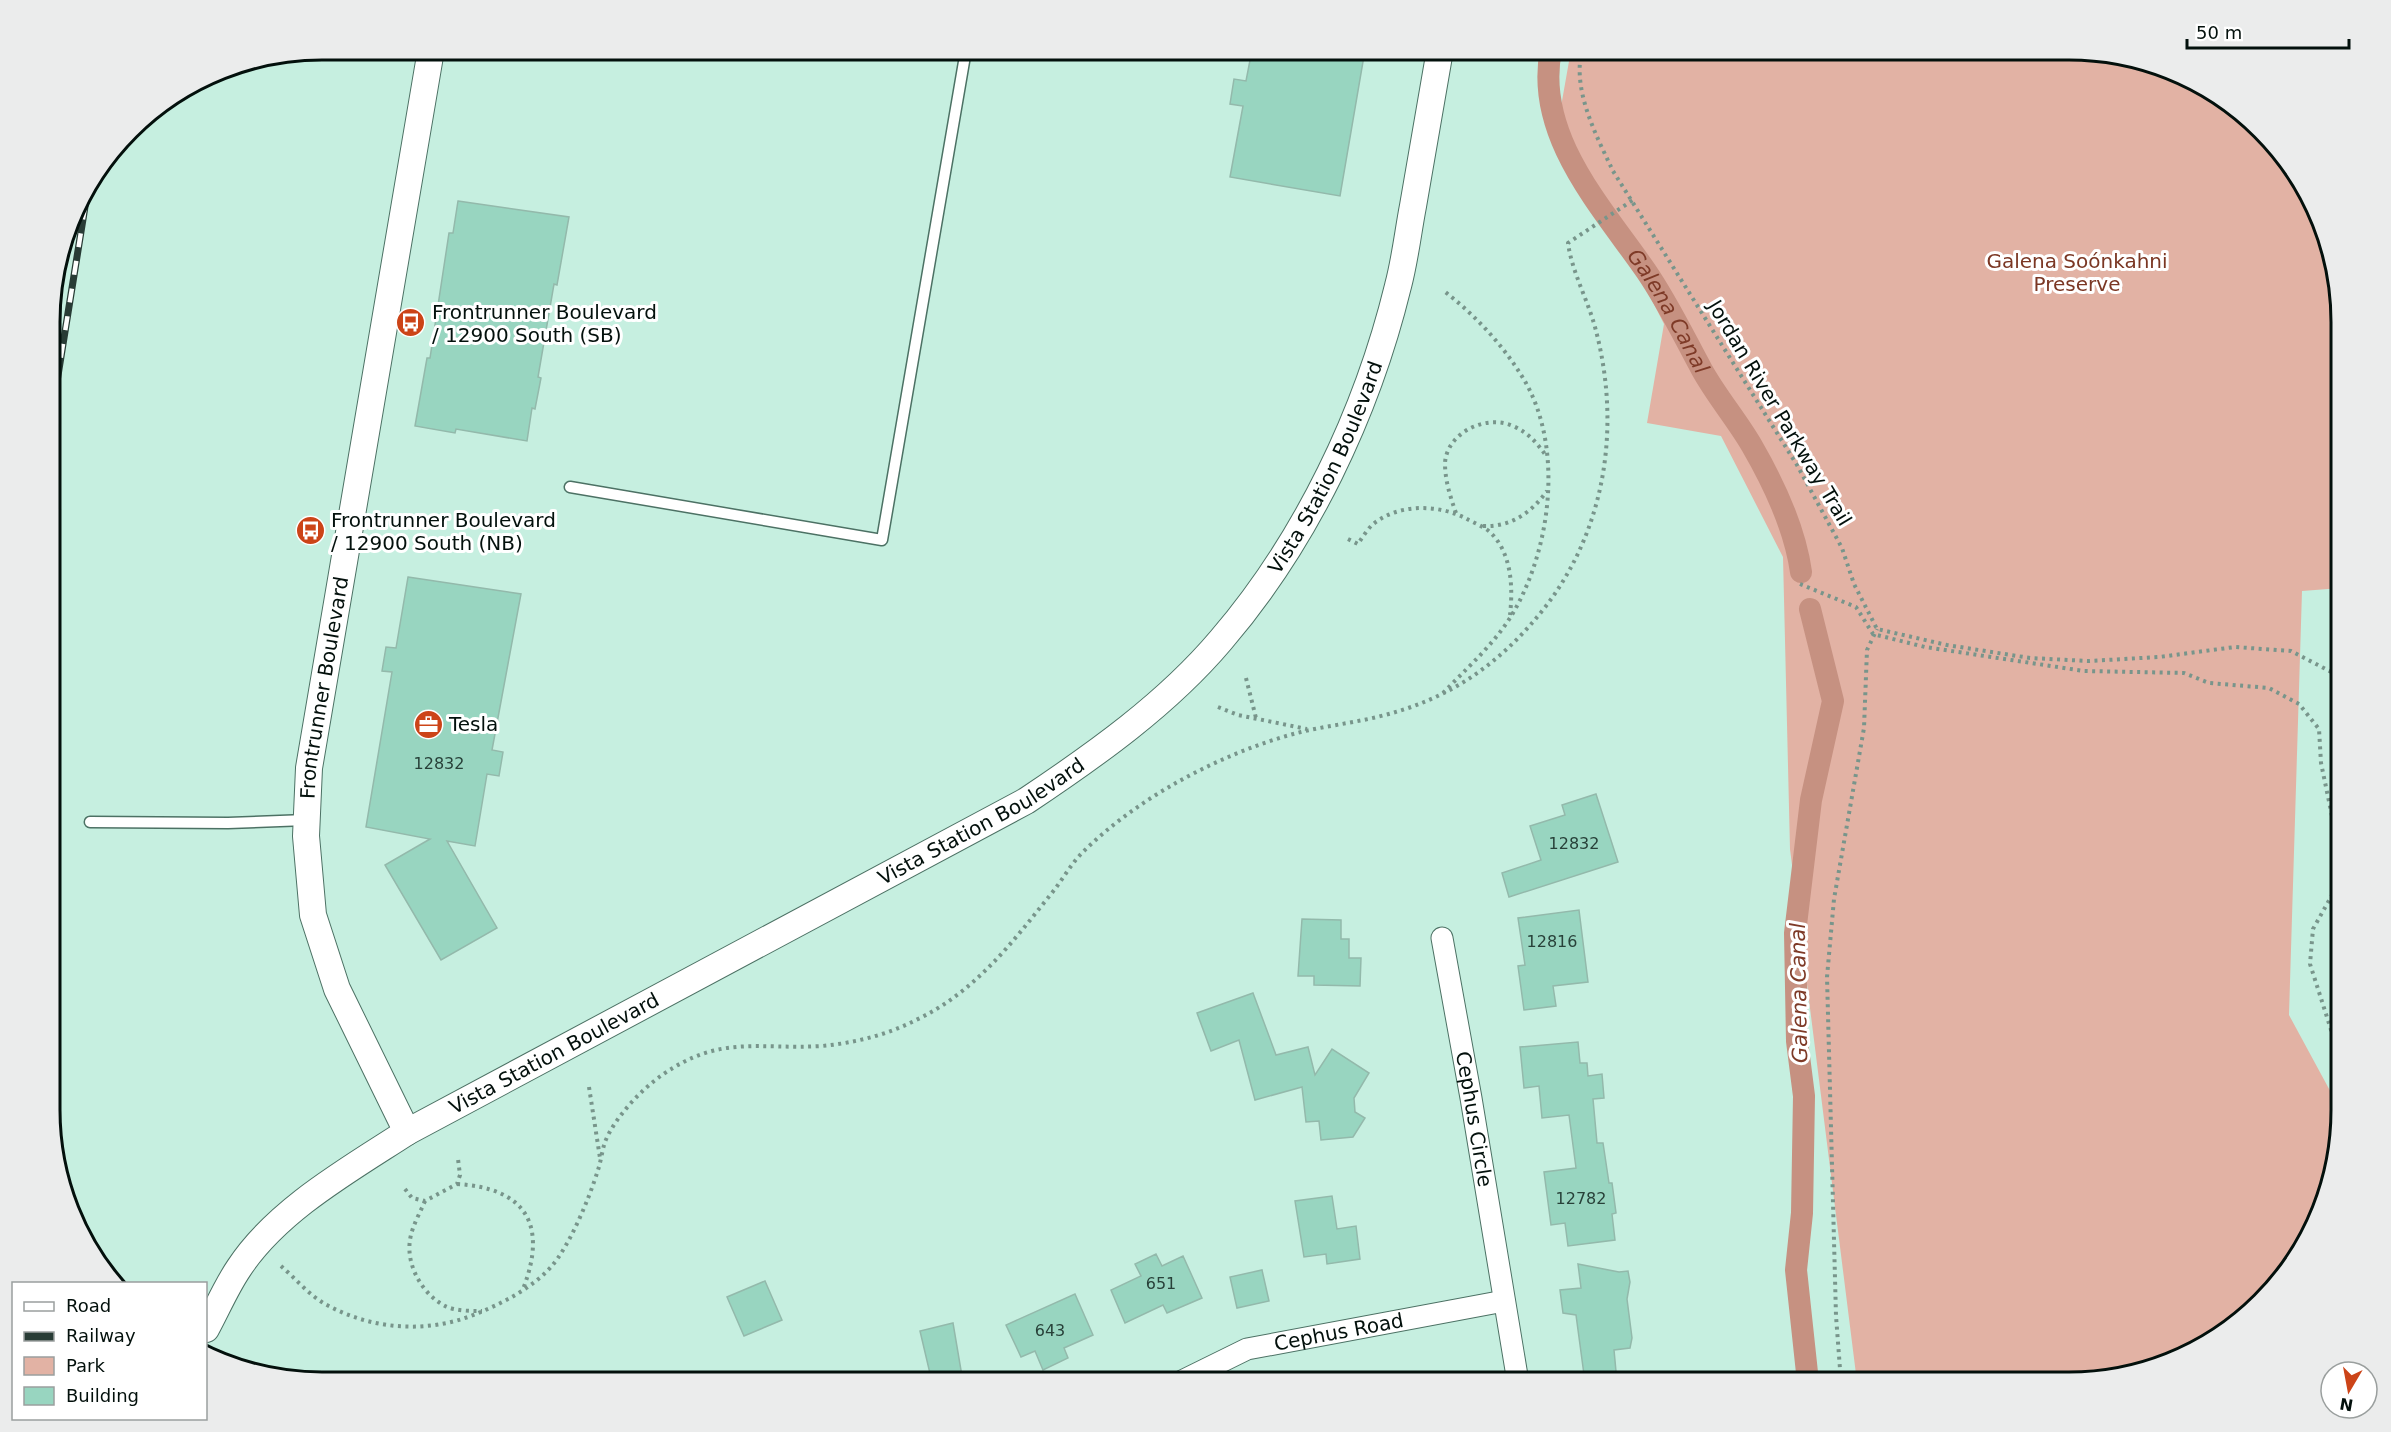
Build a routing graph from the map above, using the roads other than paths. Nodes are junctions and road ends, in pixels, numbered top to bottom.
1 (429, 60) edge
2 (964, 60) edge
3 (1438, 60) edge
4 (570, 487) dead end
5 (306, 820) junction
6 (90, 822) dead end
7 (1442, 938) dead end
8 (408, 1132) junction
9 (1504, 1301) junction
10 (207, 1327) edge
11 (1200, 1372) edge
12 (1516, 1372) edge

1 - 5 street, Frontrunner Boulevard
2 - 4 lane
3 - 8 street, Vista Station Boulevard
5 - 6 lane
5 - 8 street, Frontrunner Boulevard
7 - 9 street, Cephus Circle
8 - 10 street, Vista Station Boulevard
9 - 11 street, Cephus Road
9 - 12 street, Cephus Circle

